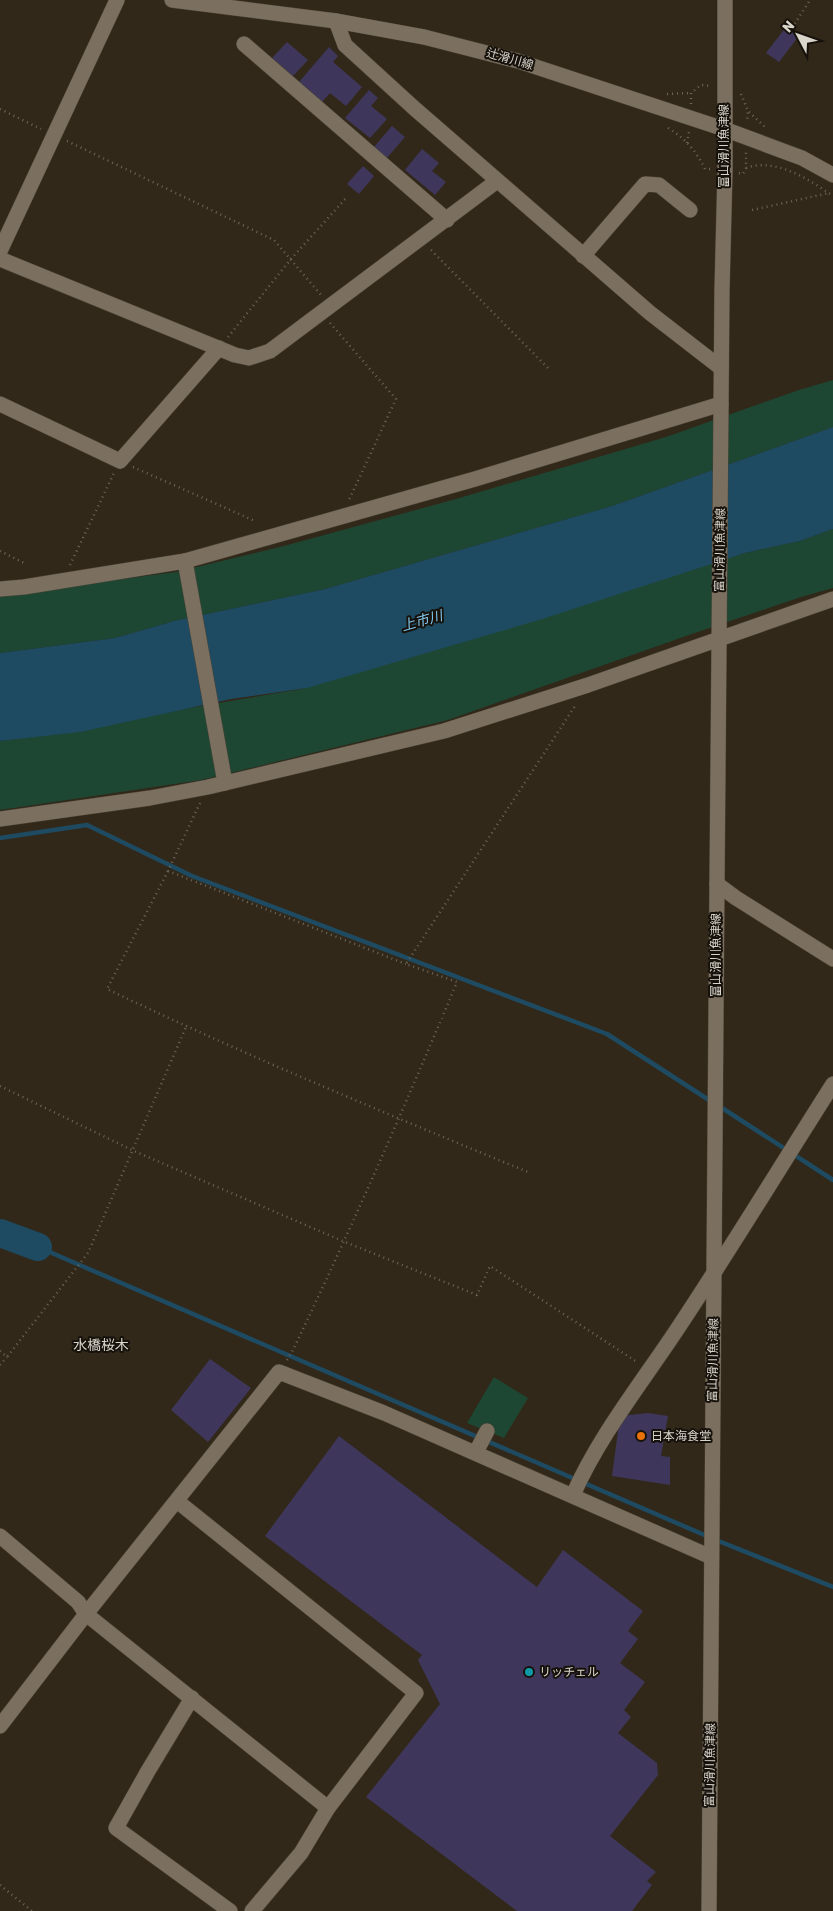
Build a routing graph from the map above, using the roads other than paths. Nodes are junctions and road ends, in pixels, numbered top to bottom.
1 (117, 0) edge
2 (172, 0) edge
3 (725, 0) edge
4 (336, 21) junction
5 (244, 44) dead end
6 (724, 128) junction
7 (833, 175) edge
8 (497, 181) junction
9 (690, 210) dead end
10 (447, 220) junction
11 (0, 251) edge
12 (583, 256) junction
13 (0, 259) edge
14 (219, 348) junction
15 (721, 368) junction
16 (0, 404) edge
17 (721, 404) junction
18 (185, 561) junction
19 (0, 589) edge
20 (833, 598) edge
21 (719, 639) junction
22 (225, 783) junction
23 (0, 819) edge
24 (717, 884) junction
25 (833, 958) edge
26 (833, 1084) edge
27 (714, 1272) junction
28 (487, 1431) dead end
29 (476, 1452) junction
30 (574, 1493) junction
31 (177, 1501) junction
32 (0, 1536) edge
33 (711, 1552) junction
34 (86, 1614) junction
35 (192, 1698) junction
36 (0, 1726) edge
37 (328, 1808) junction
38 (230, 1911) edge
39 (252, 1911) edge
40 (709, 1911) edge

1 - 11 street
2 - 4 street, 辻滑川線
3 - 6 street, 富山滑川魚津線
4 - 6 street, 辻滑川線
4 - 8 street
5 - 10 street
6 - 7 street, 辻滑川線
6 - 15 street, 富山滑川魚津線
8 - 10 street
8 - 12 street
9 - 12 street
10 - 14 street
12 - 15 street
13 - 14 street
14 - 16 street
15 - 17 street, 富山滑川魚津線
17 - 18 street
17 - 21 street, 富山滑川魚津線
18 - 19 street
18 - 22 street
20 - 21 street
21 - 22 street
21 - 24 street, 富山滑川魚津線
22 - 23 street
24 - 25 street
24 - 27 street, 富山滑川魚津線
26 - 27 street
27 - 30 street
27 - 33 street, 富山滑川魚津線
28 - 29 street
29 - 30 street
29 - 31 street
30 - 33 street
31 - 34 street
31 - 37 street
32 - 34 street
33 - 40 street, 富山滑川魚津線
34 - 35 street
34 - 36 street
35 - 37 street
35 - 38 street
37 - 39 street

